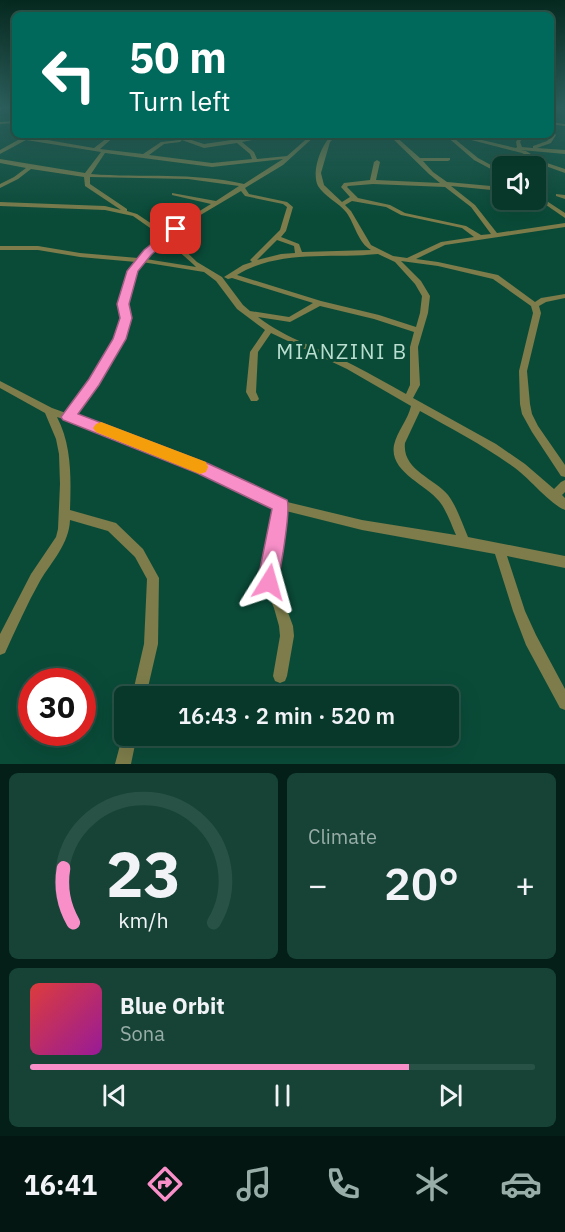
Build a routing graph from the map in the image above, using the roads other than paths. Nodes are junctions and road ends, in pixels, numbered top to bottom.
1 (15, 144) edge
2 (65, 144) edge
3 (103, 144) edge
4 (162, 144) edge
5 (194, 144) edge
6 (220, 144) edge
7 (241, 144) edge
8 (305, 144) edge
9 (330, 144) edge
10 (401, 144) edge
11 (457, 144) edge
12 (490, 144) edge
13 (519, 144) edge
14 (544, 144) edge
15 (550, 144) edge
16 (520, 148) junction
17 (532, 148) junction
18 (513, 149) junction
19 (95, 150) junction
20 (104, 151) junction
21 (557, 151) junction
22 (0, 152) edge
23 (565, 152) edge
24 (144, 156) junction
25 (290, 157) junction
26 (254, 159) junction
27 (448, 159) dead end
28 (420, 160) junction
29 (0, 161) edge
30 (377, 162) dead end
31 (215, 165) junction
32 (30, 167) junction
33 (492, 168) edge
34 (565, 171) edge
35 (87, 175) junction
36 (206, 177) junction
37 (373, 182) junction
38 (446, 184) junction
39 (242, 186) junction
40 (0, 187) edge
41 (492, 188) edge
42 (10, 190) dead end
43 (174, 194) dead end
44 (355, 200) junction
45 (217, 203) junction
46 (546, 203) edge
47 (0, 204) edge
48 (342, 204) junction
49 (129, 213) junction
50 (565, 216) edge
51 (565, 225) edge
52 (495, 235) junction
53 (167, 237) junction
54 (277, 238) junction
55 (480, 238) junction
56 (0, 248) edge
57 (377, 252) junction
58 (299, 255) junction
59 (392, 258) junction
60 (409, 259) junction
61 (140, 260) junction
62 (250, 263) junction
63 (205, 270) junction
64 (231, 275) junction
65 (222, 281) junction
66 (565, 296) edge
67 (319, 303) junction
68 (535, 305) junction
69 (248, 314) junction
70 (270, 329) junction
71 (419, 331) junction
72 (0, 384) edge
73 (254, 399) dead end
74 (411, 403) junction
75 (49, 411) junction
76 (69, 417) junction
77 (565, 472) edge
78 (565, 485) edge
79 (554, 496) junction
80 (281, 505) junction
81 (565, 505) edge
82 (64, 513) junction
83 (464, 542) junction
84 (499, 549) junction
85 (565, 562) edge
86 (0, 648) edge
87 (280, 676) dead end
88 (141, 686) edge
89 (565, 704) edge
90 (127, 746) edge
91 (123, 764) edge

1 - 22 street
2 - 19 street
3 - 19 street
4 - 24 street
5 - 6 street
7 - 26 street
8 - 25 street
9 - 48 street
10 - 28 street
11 - 33 street
12 - 18 street
13 - 16 street
14 - 17 street
15 - 21 street
16 - 17 street
16 - 18 street
17 - 21 street
18 - 34 street
19 - 20 street
20 - 24 street
20 - 35 street
21 - 23 street
24 - 31 street
25 - 26 street
25 - 39 street
26 - 31 street
27 - 28 street
28 - 38 street
29 - 32 street
30 - 37 street
31 - 36 street
32 - 35 street
32 - 40 street
35 - 36 street
35 - 49 street
36 - 39 street
37 - 38 street
37 - 44 street
38 - 41 street
38 - 52 street
39 - 45 street
39 - 54 street
40 - 42 street
43 - 45 street
44 - 48 street
44 - 55 street
45 - 53 street
46 - 50 street
47 - 49 street
48 - 57 street
49 - 53 street
51 - 52 street
52 - 55 street
53 - 61 street
53 - 63 street
54 - 58 street
54 - 62 street
55 - 60 street
56 - 61 street
57 - 58 street
57 - 59 street
58 - 62 street
59 - 60 street
59 - 71 street
60 - 68 street
61 - 63 street
61 - 76 street
62 - 64 street
63 - 65 street
64 - 65 street
64 - 67 street
65 - 69 street
66 - 68 street
67 - 69 street
67 - 71 street
68 - 77 street
69 - 70 street
70 - 73 street
70 - 74 street
71 - 74 street
72 - 75 street
74 - 79 street
74 - 83 street
75 - 76 street
75 - 82 street
76 - 80 street
78 - 79 street
79 - 81 street
80 - 83 street
80 - 87 street
82 - 86 street
82 - 88 street
83 - 84 street
84 - 85 street
84 - 89 street
90 - 91 street

